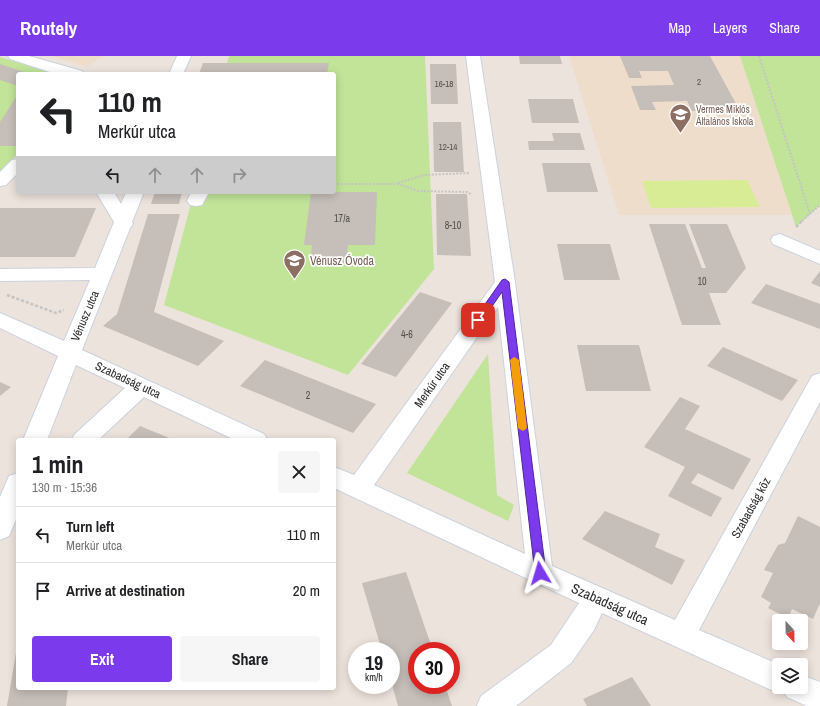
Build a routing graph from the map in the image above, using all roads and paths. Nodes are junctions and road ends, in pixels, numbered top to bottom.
1 (15, 56) edge
2 (184, 56) edge
3 (474, 56) edge
4 (759, 56) edge
5 (65, 72) edge
6 (177, 72) edge
7 (16, 166) edge
8 (490, 173) junction
9 (0, 181) edge
10 (336, 184) edge
11 (398, 184) junction
12 (106, 194) edge
13 (134, 194) edge
14 (494, 204) junction
15 (820, 205) edge
16 (810, 214) junction
17 (124, 224) junction
18 (780, 240) joint
19 (820, 258) edge
20 (103, 274) junction
21 (0, 275) edge
22 (505, 282) junction
23 (0, 292) edge
24 (67, 309) dead end
25 (0, 320) edge
26 (69, 352) junction
27 (820, 381) edge
28 (141, 386) junction
29 (36, 438) edge
30 (85, 438) edge
31 (252, 438) edge
32 (336, 478) edge
33 (358, 488) junction
34 (16, 489) edge
35 (8, 513) edge
36 (540, 573) junction
37 (595, 598) junction
38 (681, 636) junction
39 (772, 676) edge
40 (808, 692) edge
41 (820, 697) edge
42 (492, 706) edge

1 - 5 street
2 - 6 street
3 - 8 street
4 - 16 path
7 - 9 street
8 - 11 path
8 - 14 street
10 - 11 path
11 - 14 path
12 - 17 street
13 - 17 street, Vénusz utca
14 - 22 street
15 - 16 path
16 - 18 path
17 - 20 street, Vénusz utca
18 - 19 street
20 - 21 street
20 - 26 street, Vénusz utca
22 - 33 street, Merkúr utca
22 - 36 street
23 - 24 path
25 - 26 street, Szabadság utca
26 - 28 street, Szabadság utca
26 - 29 street, Vénusz utca
27 - 38 street, Szabadság köz
28 - 30 street
28 - 31 street, Szabadság utca
32 - 33 street, Szabadság utca
33 - 36 street, Szabadság utca
34 - 35 street
36 - 37 street, Szabadság utca
37 - 38 street, Szabadság utca
37 - 42 street
38 - 39 street, Szabadság utca
40 - 41 street

